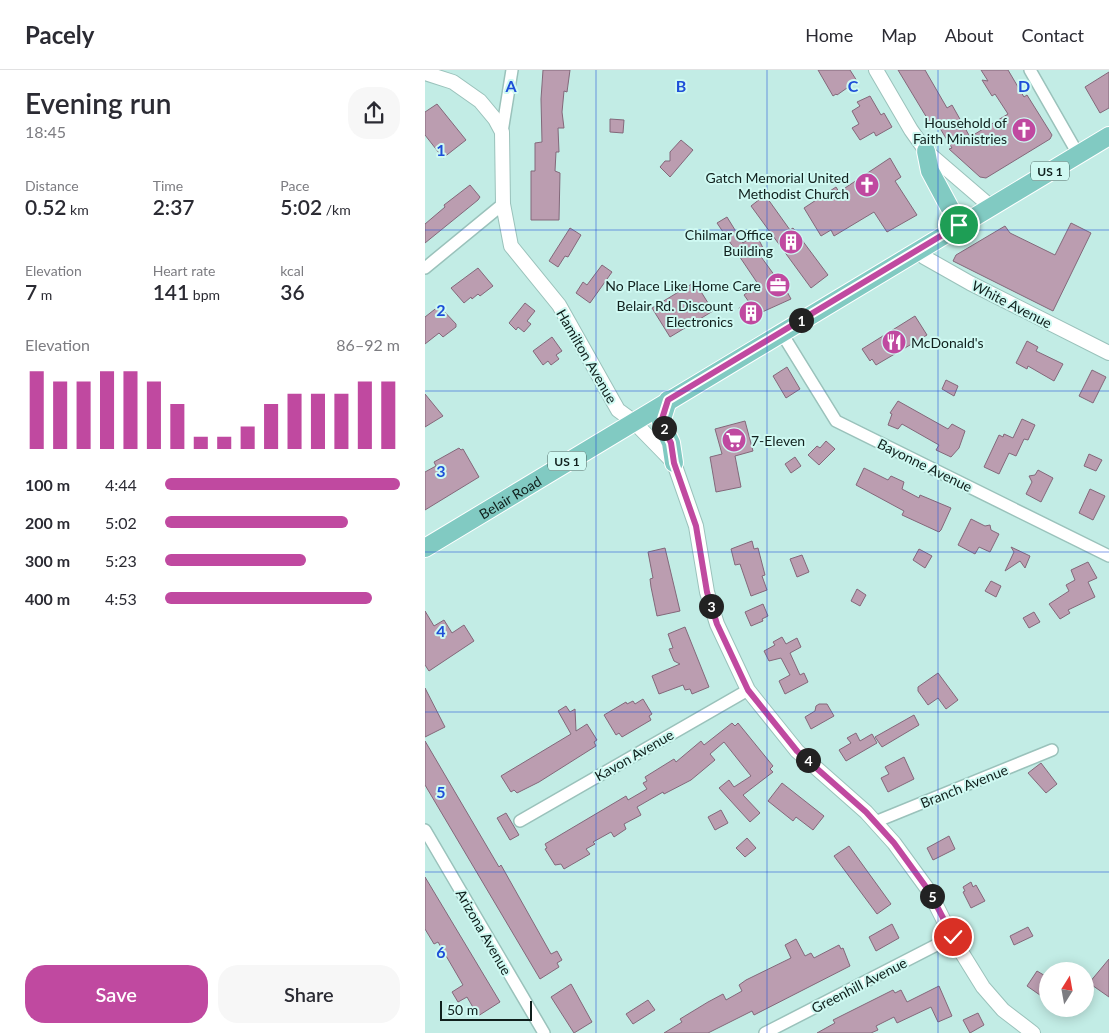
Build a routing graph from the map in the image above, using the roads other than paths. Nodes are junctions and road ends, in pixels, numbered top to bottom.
1 (512, 70) edge
2 (876, 70) edge
3 (1029, 70) edge
4 (425, 73) edge
5 (502, 132) junction
6 (1109, 136) edge
7 (926, 151) junction
8 (1078, 154) junction
9 (503, 204) junction
10 (991, 206) junction
11 (959, 225) junction
12 (919, 249) junction
13 (425, 268) edge
14 (781, 332) junction
15 (1109, 353) edge
16 (668, 400) junction
17 (633, 421) junction
18 (674, 463) junction
19 (425, 548) edge
20 (1109, 556) edge
21 (748, 690) junction
22 (1052, 750) dead end
23 (520, 821) dead end
24 (875, 822) junction
25 (425, 830) edge
26 (953, 937) junction
27 (544, 1033) edge
28 (765, 1033) edge
29 (1033, 1033) edge

1 - 5 street
2 - 7 street
3 - 8 street
4 - 5 street
5 - 9 street, Hamilton Avenue
6 - 8 main road, Belair Road / US 1
7 - 10 street
7 - 11 main road
8 - 10 main road, Belair Road / US 1
9 - 13 street
9 - 17 street, Hamilton Avenue
10 - 11 main road, Belair Road / US 1
11 - 12 main road, Belair Road / US 1
12 - 14 main road, Belair Road / US 1
12 - 15 street, White Avenue
14 - 16 main road, Belair Road / US 1
14 - 20 street, Bayonne Avenue
16 - 17 main road, Belair Road / US 1
16 - 18 main road
17 - 18 street, Hamilton Avenue
17 - 19 main road, Belair Road / US 1
18 - 21 street, Hamilton Avenue
21 - 23 street, Kavon Avenue
21 - 24 street, Hamilton Avenue
22 - 24 street, Branch Avenue
24 - 26 street, Hamilton Avenue
25 - 27 street, Arizona Avenue
26 - 28 street, Greenhill Avenue
26 - 29 street, Hamilton Avenue

